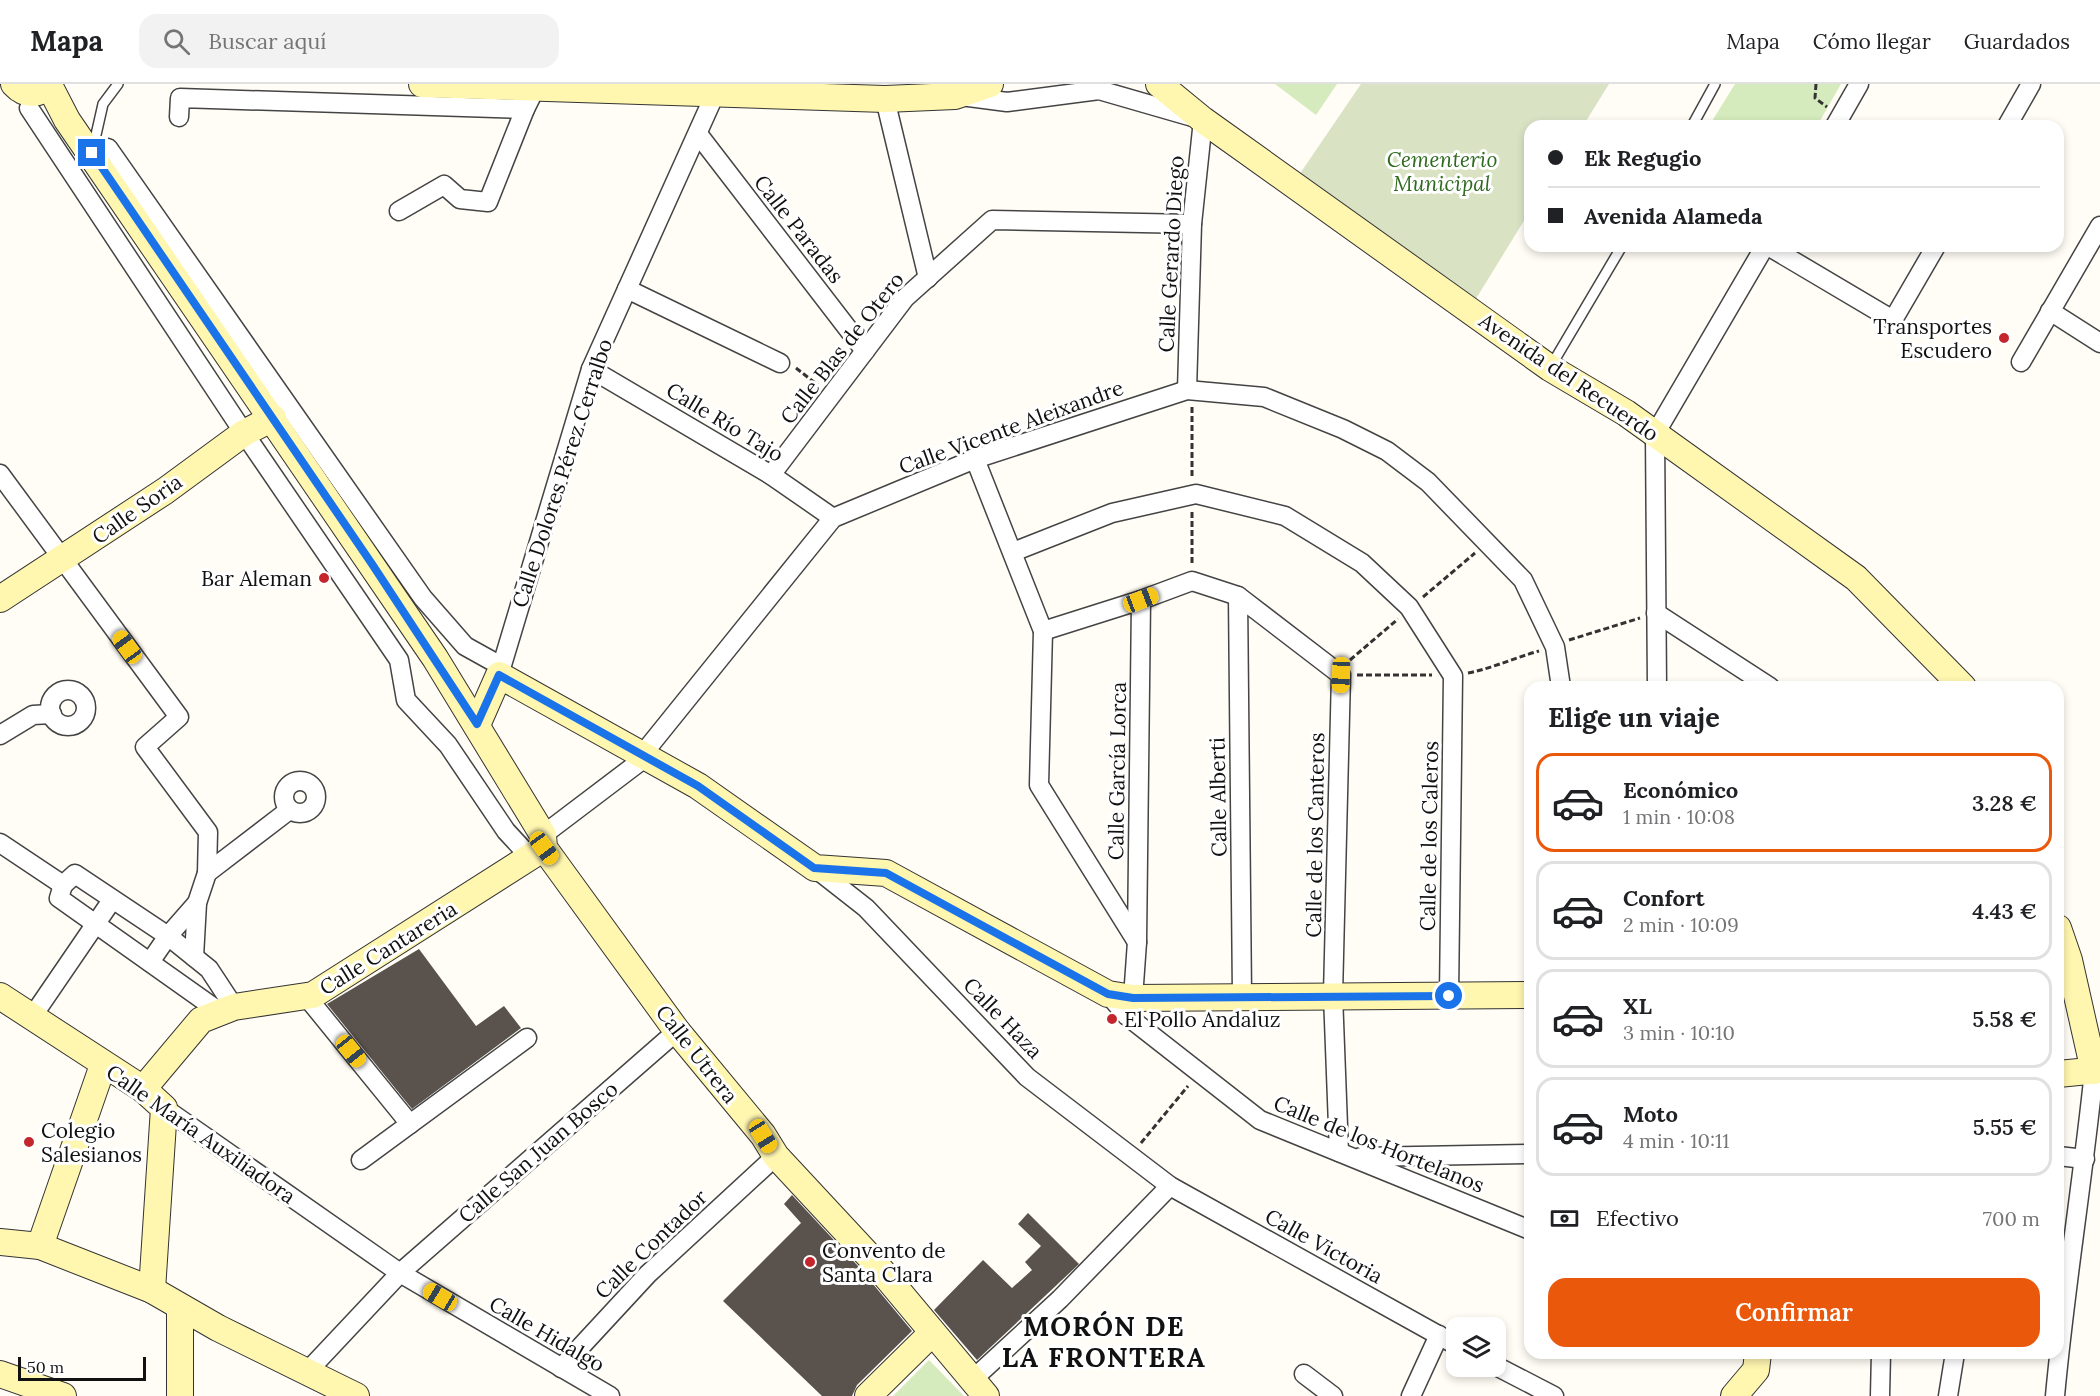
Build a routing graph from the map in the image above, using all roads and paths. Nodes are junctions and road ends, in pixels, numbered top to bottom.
1 (118, 84) edge
2 (422, 84) edge
3 (431, 84) edge
4 (990, 84) edge
5 (1159, 84) edge
6 (1715, 84) edge
7 (1816, 84) edge
8 (1859, 84) edge
9 (2031, 84) edge
10 (29, 89) edge
11 (716, 89) edge
12 (965, 90) edge
13 (531, 98) junction
14 (885, 99) junction
15 (179, 117) dead end
16 (1203, 120) junction
17 (1695, 120) edge
18 (1836, 120) edge
19 (1839, 120) edge
20 (2010, 120) edge
21 (698, 134) junction
22 (100, 151) junction
23 (399, 211) dead end
24 (1192, 224) junction
25 (2100, 226) edge
26 (1618, 252) edge
27 (1762, 252) edge
28 (1776, 252) edge
29 (1933, 252) edge
30 (928, 278) junction
31 (627, 289) junction
32 (2050, 311) junction
33 (2100, 344) edge
34 (865, 351) junction
35 (2021, 362) dead end
36 (780, 363) joint
37 (1550, 368) junction
38 (591, 369) junction
39 (1187, 390) junction
40 (832, 394) junction
41 (273, 418) junction
42 (244, 433) junction
43 (1655, 434) junction
44 (975, 459) junction
45 (0, 474) edge
46 (771, 475) junction
47 (833, 518) junction
48 (1013, 552) junction
49 (63, 560) junction
50 (1238, 596) junction
51 (0, 599) edge
52 (1141, 600) junction
53 (1656, 613) junction
54 (1043, 631) junction
55 (1554, 646) junction
56 (500, 671) junction
57 (1341, 675) junction
58 (1453, 676) junction
59 (1560, 681) edge
60 (1657, 681) edge
61 (1761, 681) edge
62 (1957, 681) edge
63 (52, 714) dead end
64 (477, 724) junction
65 (0, 735) edge
66 (644, 756) junction
67 (288, 811) dead end
68 (0, 843) edge
69 (539, 847) junction
70 (814, 868) junction
71 (207, 873) junction
72 (69, 880) junction
73 (112, 900) junction
74 (197, 903) junction
75 (96, 924) junction
76 (168, 936) junction
77 (1137, 942) junction
78 (2064, 945) edge
79 (194, 957) junction
80 (150, 962) junction
81 (1108, 994) junction
82 (1333, 995) junction
83 (1524, 995) edge
84 (0, 996) edge
85 (306, 996) junction
86 (1242, 996) junction
87 (1449, 996) junction
88 (1133, 998) junction
89 (227, 1010) junction
90 (32, 1017) junction
91 (676, 1031) junction
92 (527, 1038) dead end
93 (103, 1065) junction
94 (2097, 1070) edge
95 (1199, 1073) junction
96 (2064, 1073) edge
97 (143, 1089) junction
98 (164, 1108) junction
99 (411, 1124) junction
100 (1524, 1154) edge
101 (1346, 1155) junction
102 (776, 1156) junction
103 (1131, 1156) junction
104 (2064, 1157) edge
105 (2085, 1159) junction
106 (361, 1161) dead end
107 (1170, 1186) junction
108 (2067, 1226) edge
109 (1524, 1228) edge
110 (0, 1242) edge
111 (40, 1246) junction
112 (2064, 1262) edge
113 (400, 1273) junction
114 (152, 1290) junction
115 (180, 1309) junction
116 (932, 1334) junction
117 (1439, 1335) junction
118 (1446, 1339) edge
119 (1757, 1359) edge
120 (1881, 1359) edge
121 (1954, 1359) edge
122 (2057, 1359) edge
123 (561, 1368) junction
124 (1506, 1371) edge
125 (306, 1373) junction
126 (0, 1374) edge
127 (1304, 1374) dead end
128 (979, 1388) edge
129 (63, 1396) edge
130 (180, 1396) edge
131 (356, 1396) edge
132 (610, 1396) edge
133 (868, 1396) edge
134 (1333, 1396) edge
135 (1411, 1396) edge
136 (1554, 1396) edge
137 (1734, 1396) edge
138 (1880, 1396) edge
139 (1948, 1396) edge
140 (2055, 1396) edge

1 - 22 lane
2 - 3 street
3 - 13 street
4 - 12 street
5 - 16 street, Avenida del Recuerdo
6 - 17 lane
7 - 18 path
8 - 19 street
9 - 20 street
10 - 22 street, Calle Utrera
10 - 42 street
11 - 13 street
11 - 14 street
11 - 21 street, Calle Dolores Pérez Cerralbo
12 - 14 street
12 - 16 street
13 - 15 street
13 - 23 street
14 - 30 street
16 - 24 street, Calle Gerardo Diego
16 - 37 street, Avenida del Recuerdo
21 - 31 street, Calle Dolores Pérez Cerralbo
21 - 34 street, Calle Paradas
22 - 41 street, Calle Utrera
22 - 56 street
24 - 30 street, Calle Blas de Otero
24 - 39 street, Calle Gerardo Diego
25 - 32 street
26 - 37 lane
27 - 43 street
28 - 29 street
30 - 34 street, Calle Blas de Otero
31 - 36 street
31 - 38 street, Calle Dolores Pérez Cerralbo
32 - 33 street
32 - 35 street
34 - 40 street, Calle Blas de Otero
36 - 40 path
37 - 43 street, Avenida del Recuerdo
38 - 46 street, Calle Río Tajo
38 - 56 street, Calle Dolores Pérez Cerralbo
39 - 44 street, Calle Vicente Aleixandre
39 - 55 street
40 - 46 street, Calle Blas de Otero
41 - 42 street, Calle Soria
41 - 64 street, Calle Utrera
42 - 49 street, Calle Soria
42 - 69 street
43 - 53 street
43 - 62 street, Avenida del Recuerdo
44 - 47 street, Calle Vicente Aleixandre
44 - 48 street
45 - 49 street
46 - 47 street, Calle Río Tajo
47 - 66 street, Calle Vicente Aleixandre
48 - 54 street
48 - 58 street
49 - 51 street, Calle Soria
49 - 71 street
50 - 52 street
50 - 57 street
50 - 86 street, Calle Alberti
52 - 54 street
52 - 77 street, Calle García Lorca
53 - 55 path
53 - 60 street
53 - 61 street
54 - 77 street
55 - 58 path
55 - 59 street
56 - 64 street, Calle Dolores Pérez Cerralbo
56 - 66 street
57 - 58 path
57 - 82 street, Calle de los Canteros
58 - 87 street, Calle de los Caleros
63 - 65 street
64 - 69 street, Calle Utrera
66 - 69 street, Calle Vicente Aleixandre
66 - 70 street
67 - 71 street
68 - 72 street
69 - 85 street, Calle Cantareria
69 - 91 street, Calle Utrera
70 - 81 street
70 - 103 street, Calle Haza
71 - 74 street
72 - 73 street
72 - 75 street
73 - 75 street
73 - 76 street
74 - 76 street
74 - 79 street
75 - 80 street
75 - 90 street
76 - 79 street
76 - 80 street
77 - 88 street, Calle García Lorca
78 - 94 street
79 - 89 street
80 - 89 street
81 - 88 street
81 - 95 street, Calle de los Hortelanos
82 - 86 street
82 - 87 street
82 - 101 street, Calle de los Canteros
83 - 87 street
84 - 90 street, Calle María Auxiliadora
85 - 89 street, Calle Cantareria
85 - 99 street
86 - 88 street
89 - 97 street, Calle Cantareria
90 - 93 street, Calle María Auxiliadora
91 - 102 street, Calle Utrera
91 - 113 street, Calle San Juan Bosco
92 - 99 street
93 - 97 street, Calle María Auxiliadora
93 - 111 street
94 - 96 street
94 - 105 street
95 - 101 street, Calle de los Hortelanos
95 - 103 path
97 - 98 street, Calle María Auxiliadora
98 - 113 street, Calle María Auxiliadora
98 - 114 street
99 - 106 street
100 - 101 street
101 - 109 street, Calle de los Hortelanos
102 - 116 street, Calle Utrera
102 - 123 street, Calle Contador
103 - 107 street, Calle Haza
104 - 105 street
105 - 108 street
107 - 117 street, Calle Victoria
107 - 128 street
108 - 112 street
110 - 111 street
111 - 114 street
113 - 123 street, Calle Hidalgo
113 - 125 street, Calle San Juan Bosco
114 - 115 street
115 - 125 street
115 - 130 street
116 - 128 street, Calle Utrera
116 - 133 street
117 - 118 street, Calle Victoria
117 - 135 street
119 - 137 street
120 - 138 street
121 - 139 street
122 - 140 street
123 - 132 street, Calle Hidalgo
124 - 136 street
125 - 131 street
126 - 129 street
127 - 134 street

